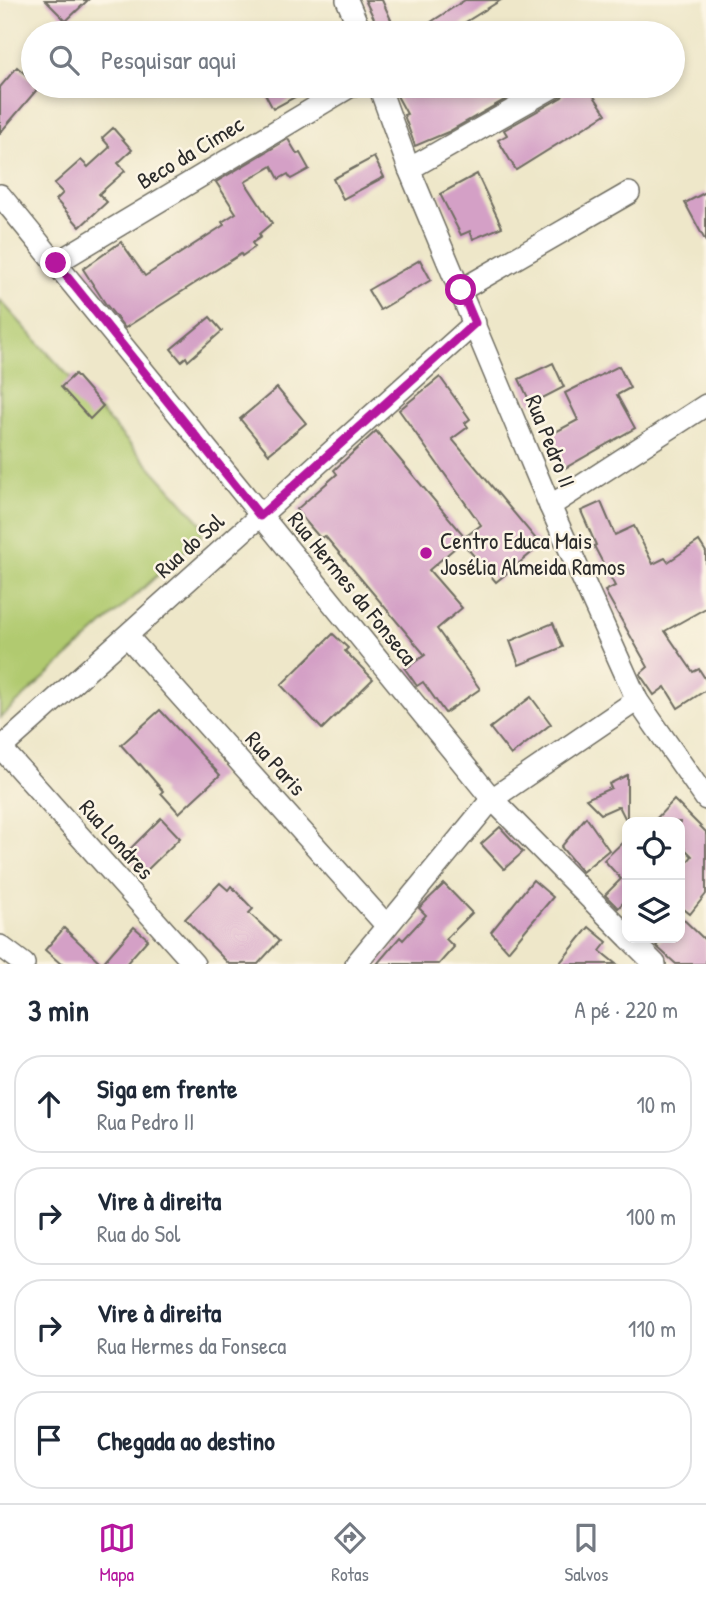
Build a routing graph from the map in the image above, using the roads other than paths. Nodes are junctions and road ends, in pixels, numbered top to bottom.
1 (347, 0) edge
2 (356, 21) edge
3 (331, 98) edge
4 (383, 98) edge
5 (534, 98) edge
6 (409, 169) junction
7 (629, 193) dead end
8 (0, 195) edge
9 (56, 263) junction
10 (461, 290) junction
11 (475, 323) junction
12 (706, 405) edge
13 (550, 506) junction
14 (260, 516) junction
15 (127, 636) junction
16 (637, 700) junction
17 (1, 749) edge
18 (492, 799) junction
19 (706, 799) edge
20 (386, 925) junction
21 (622, 931) edge
22 (634, 943) edge
23 (0, 946) edge
24 (24, 964) edge
25 (194, 964) edge
26 (356, 964) edge
27 (655, 964) edge

1 - 2 street
3 - 9 street, Beco da Cimec
4 - 6 street, Rua Pedro II
5 - 6 street
6 - 10 street, Rua Pedro II
7 - 10 street
8 - 9 street, Rua Hermes da Fonseca
9 - 14 street, Rua Hermes da Fonseca
10 - 11 street, Rua Pedro II
11 - 13 street, Rua Pedro II
11 - 14 street, Rua do Sol
12 - 13 street
13 - 16 street, Rua Pedro II
14 - 15 street, Rua do Sol
14 - 18 street, Rua Hermes da Fonseca
15 - 17 street, Rua do Sol
15 - 20 street, Rua Paris
16 - 18 street
16 - 19 street, Rua Pedro II
17 - 25 street, Rua Londres
18 - 20 street
18 - 21 street, Rua Hermes da Fonseca
20 - 26 street
22 - 27 street, Rua Hermes da Fonseca
23 - 24 street

